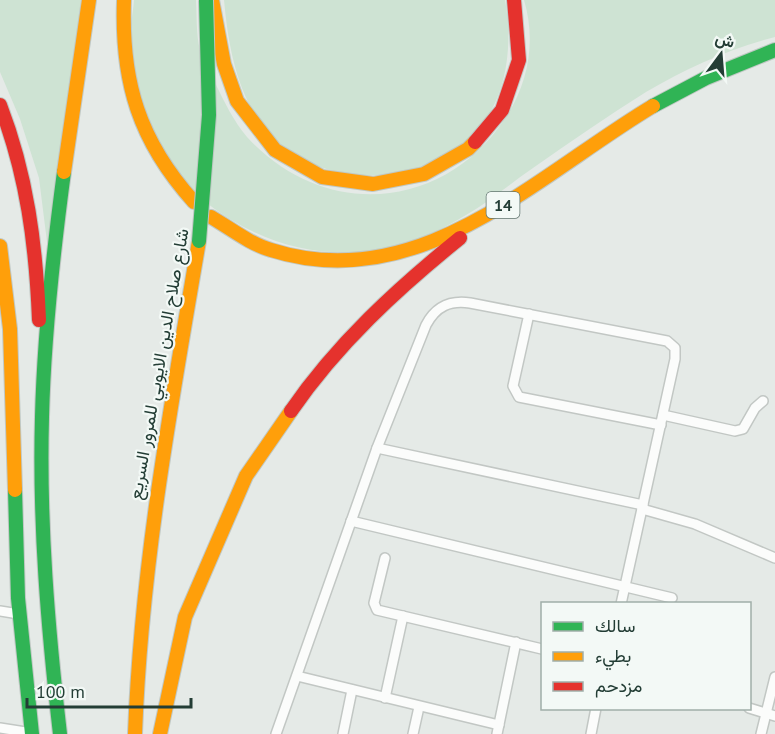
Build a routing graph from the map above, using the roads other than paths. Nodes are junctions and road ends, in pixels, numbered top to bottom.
1 (90, 0) edge
2 (124, 0) edge
3 (206, 0) edge
4 (212, 0) edge
5 (514, 0) edge
6 (775, 50) edge
7 (0, 105) edge
8 (194, 202) dead end
9 (212, 217) dead end
10 (485, 217) junction
11 (0, 246) edge
12 (2, 274) edge
13 (529, 314) junction
14 (763, 401) dead end
15 (663, 415) junction
16 (42, 416) junction
17 (661, 425) junction
18 (377, 448) junction
19 (642, 507) junction
20 (351, 521) junction
21 (385, 558) dead end
22 (775, 558) edge
23 (625, 586) junction
24 (672, 598) dead end
25 (621, 602) edge
26 (0, 611) edge
27 (19, 614) junction
28 (403, 616) junction
29 (516, 642) junction
30 (541, 648) edge
31 (297, 676) junction
32 (775, 677) edge
33 (352, 690) junction
34 (385, 698) junction
35 (419, 707) junction
36 (751, 709) edge
37 (596, 710) edge
38 (771, 715) edge
39 (0, 728) edge
40 (498, 729) edge
41 (32, 734) edge
42 (60, 734) edge
43 (135, 734) edge
44 (160, 734) edge
45 (276, 734) edge
46 (343, 734) edge
47 (413, 734) edge
48 (591, 734) edge
49 (761, 734) edge

1 - 16 main road
2 - 8 main road
3 - 43 main road, شارع صلاح الدين الايوبي للمرور السريع, bridge
4 - 5 main road
6 - 10 main road, 14
7 - 16 main road
9 - 10 main road, 14
10 - 44 main road
11 - 12 main road
12 - 27 main road
13 - 15 street
13 - 17 street
13 - 18 street
14 - 15 street
15 - 17 street
16 - 42 main road
17 - 19 street
18 - 19 street
18 - 20 street
19 - 22 street
19 - 23 street
20 - 23 street
20 - 31 street
21 - 28 street
23 - 24 street
23 - 25 street
26 - 27 street
27 - 41 main road
28 - 29 street
28 - 34 street
29 - 30 street
29 - 40 street
31 - 33 street
31 - 45 street
32 - 38 street
33 - 34 street
33 - 46 street
34 - 35 street
35 - 40 street
35 - 47 street
36 - 38 street
37 - 48 street
38 - 49 street
39 - 41 street

